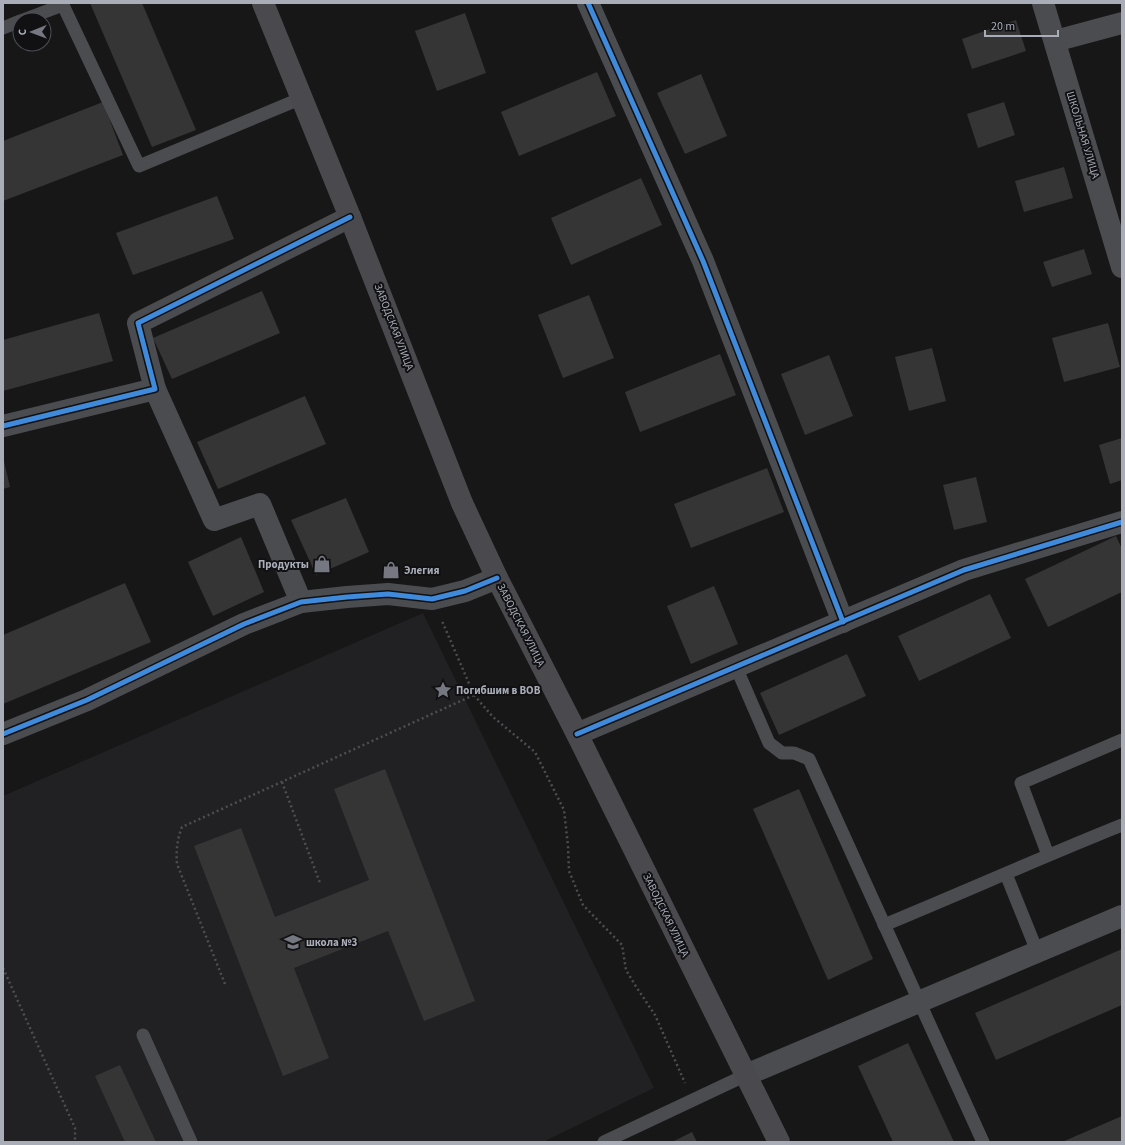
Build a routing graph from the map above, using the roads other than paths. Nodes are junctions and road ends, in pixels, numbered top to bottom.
1 (263, 3) edge
2 (588, 3) edge
3 (1043, 3) edge
4 (62, 4) edge
5 (42, 12) edge
6 (1122, 23) edge
7 (1055, 41) junction
8 (302, 98) junction
9 (350, 217) junction
10 (1122, 267) edge
11 (155, 389) junction
12 (3, 426) edge
13 (1122, 522) edge
14 (497, 578) junction
15 (301, 602) junction
16 (843, 622) junction
17 (736, 666) junction
18 (3, 734) edge
19 (576, 734) junction
20 (1122, 740) edge
21 (1122, 825) edge
22 (1048, 855) junction
23 (1006, 874) junction
24 (1122, 916) edge
25 (884, 925) junction
26 (1037, 951) junction
27 (919, 1002) junction
28 (143, 1035) dead end
29 (746, 1075) junction
30 (191, 1142) edge
31 (604, 1142) edge
32 (779, 1142) edge
33 (983, 1142) edge

1 - 8 main road, ЗАВОДСКАЯ УЛИЦА
2 - 16 street
3 - 7 street, ШКОЛЬНАЯ УЛИЦА
4 - 5 lane
4 - 8 lane
6 - 7 street
7 - 10 street, ШКОЛЬНАЯ УЛИЦА
8 - 9 main road, ЗАВОДСКАЯ УЛИЦА
9 - 11 street
9 - 14 main road, ЗАВОДСКАЯ УЛИЦА
11 - 12 street
11 - 15 street
13 - 16 street
14 - 15 street
14 - 19 main road, ЗАВОДСКАЯ УЛИЦА
15 - 18 street
16 - 17 street
17 - 19 street
17 - 25 lane
19 - 29 main road, ЗАВОДСКАЯ УЛИЦА
20 - 22 lane
21 - 22 lane
22 - 23 lane
23 - 25 lane
23 - 26 lane
24 - 26 street
25 - 27 lane
26 - 27 street
27 - 29 street
27 - 33 lane
28 - 30 lane
29 - 31 lane
29 - 32 main road, ЗАВОДСКАЯ УЛИЦА

